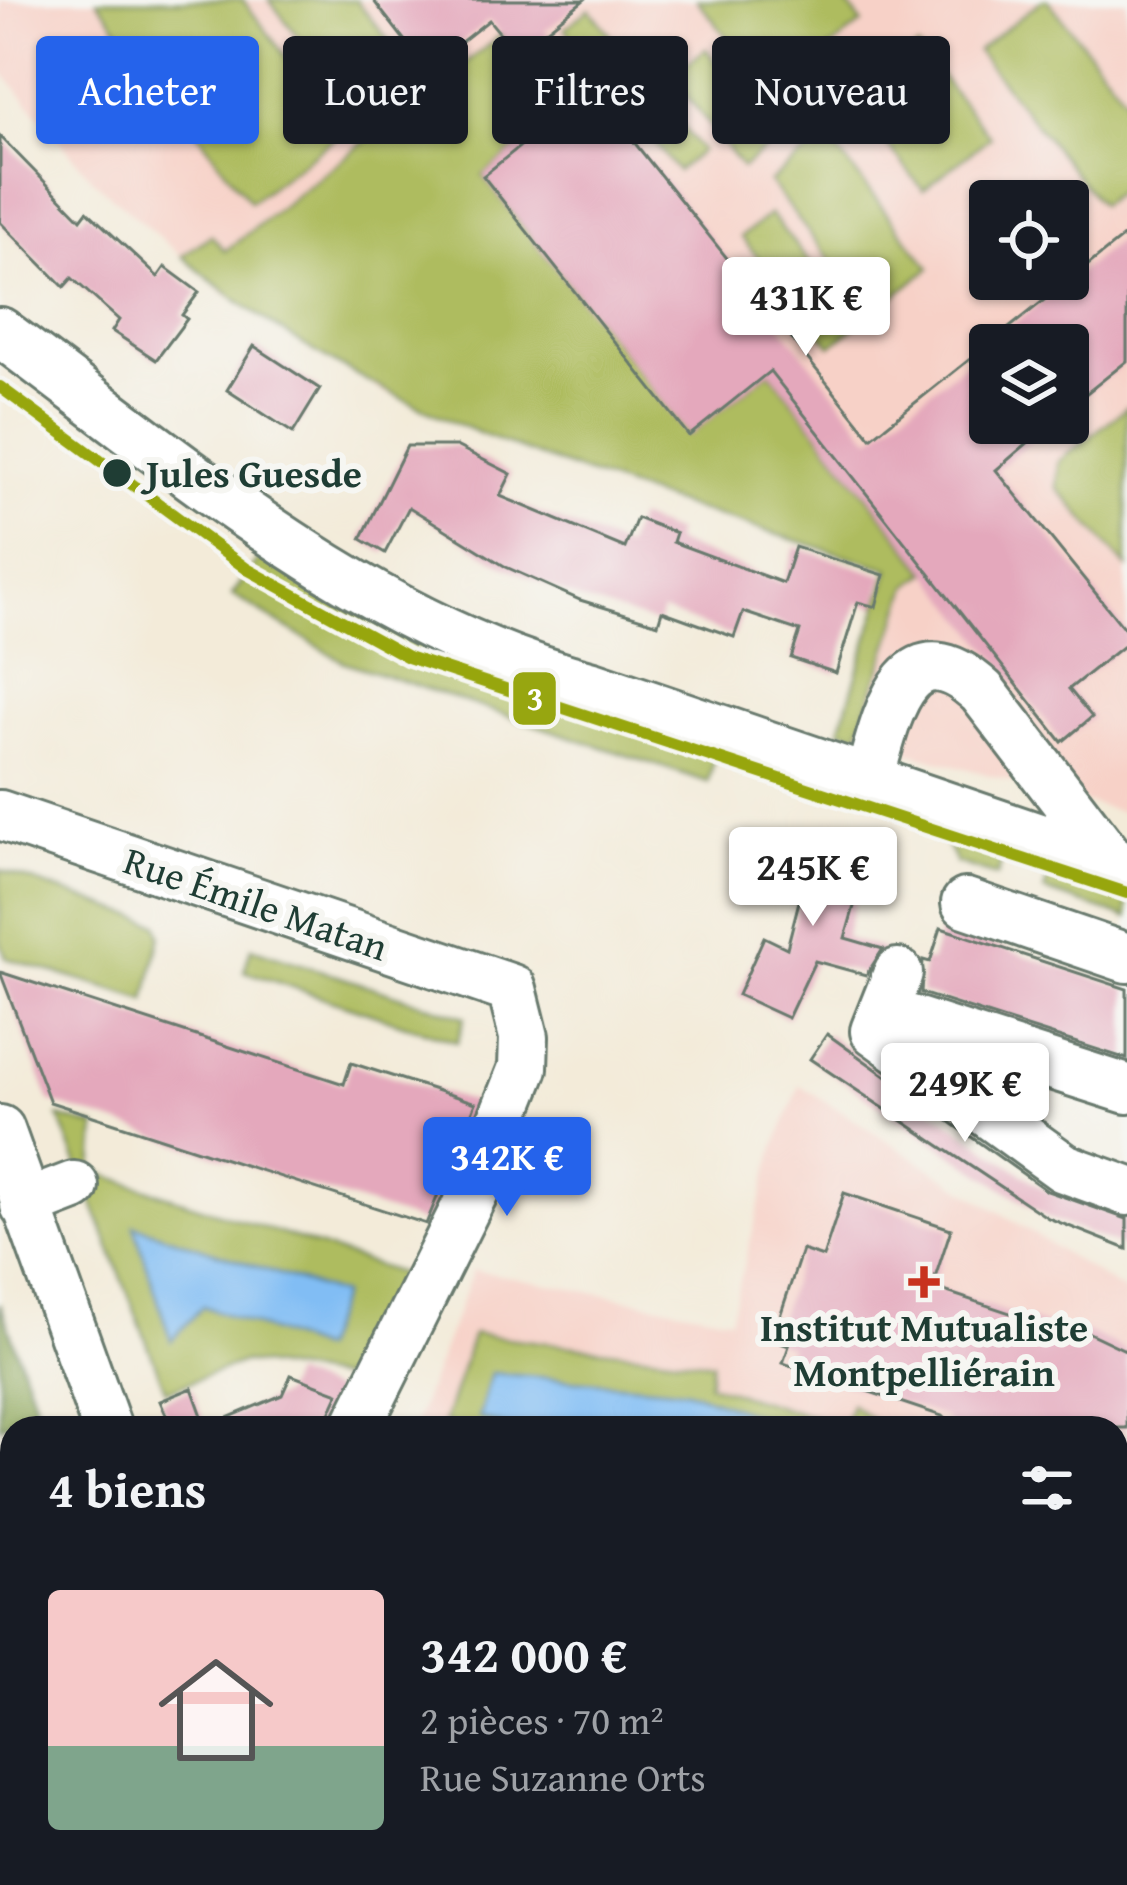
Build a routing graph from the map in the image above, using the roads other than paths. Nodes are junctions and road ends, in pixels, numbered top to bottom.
1 (0, 332) edge
2 (869, 779) junction
3 (0, 815) edge
4 (1120, 866) edge
5 (966, 903) dead end
6 (1127, 958) edge
7 (1127, 1089) edge
8 (0, 1130) edge
9 (74, 1186) dead end
10 (1127, 1191) edge
11 (26, 1205) junction
12 (103, 1416) edge
13 (362, 1416) edge

1 - 2 street
2 - 4 street
2 - 4 street
3 - 13 street, Rue Émile Matan
5 - 6 street
7 - 10 street
8 - 11 street
9 - 11 street
11 - 12 street

